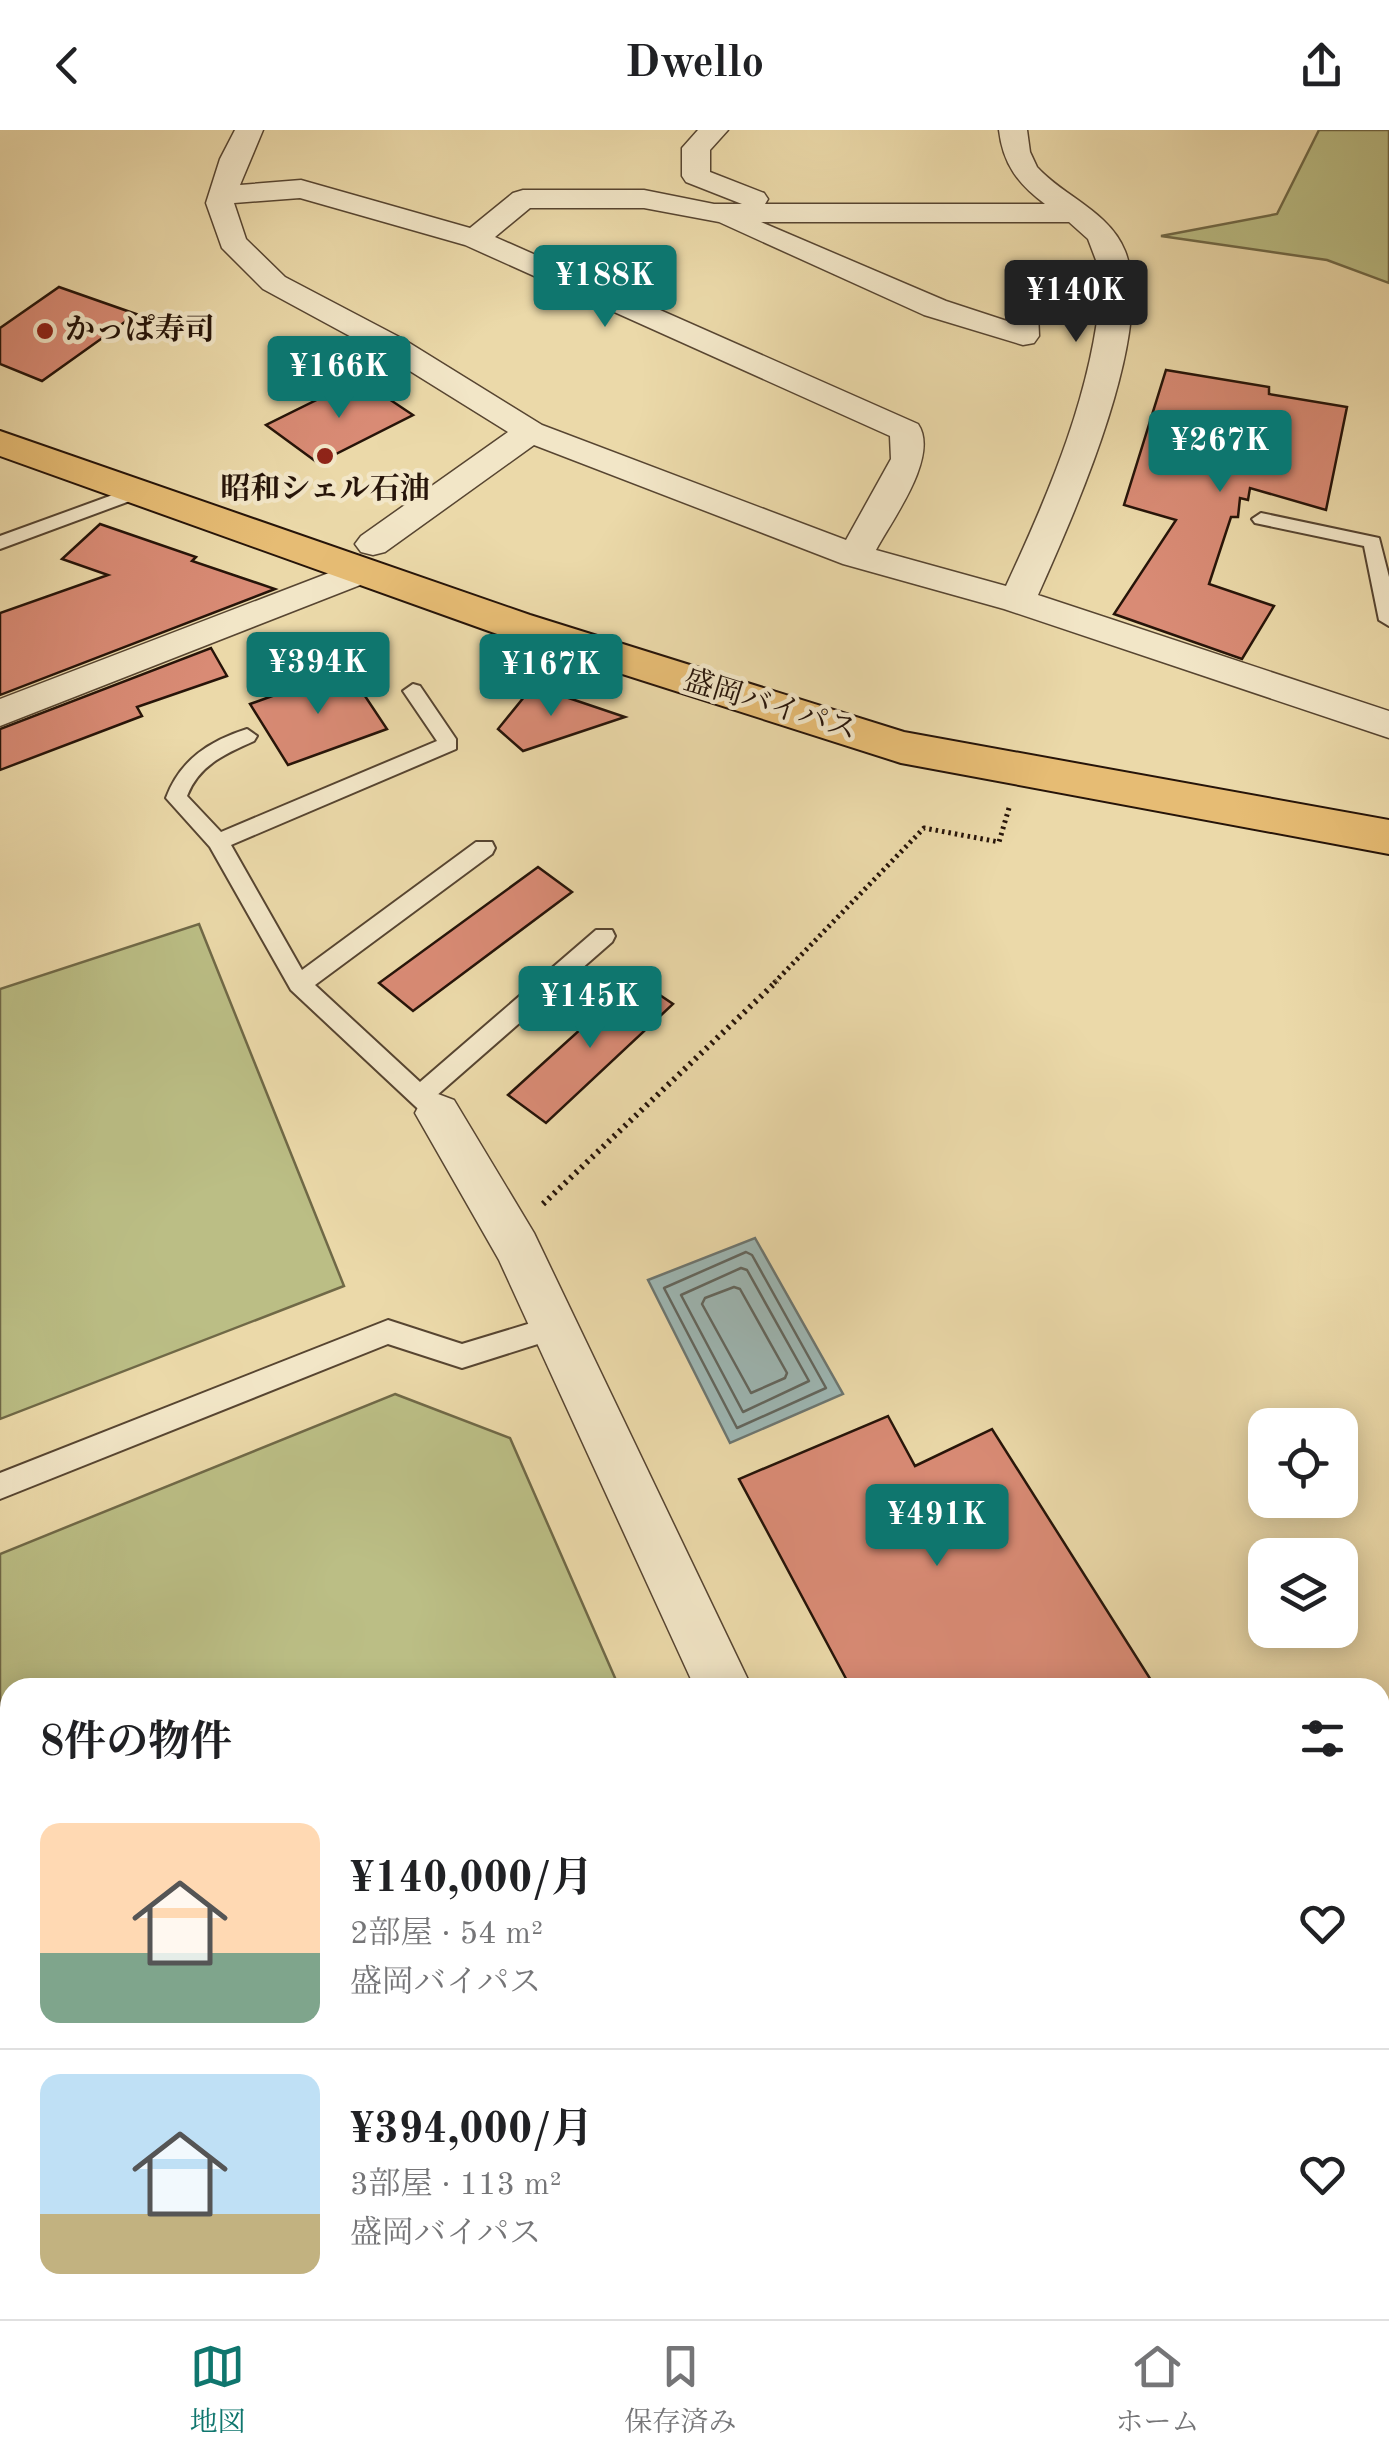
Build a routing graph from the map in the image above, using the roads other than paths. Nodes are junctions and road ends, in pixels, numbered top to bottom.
1 (249, 130) edge
2 (714, 130) edge
3 (1014, 130) edge
4 (223, 195) junction
5 (714, 212) junction
6 (887, 212) junction
7 (1071, 212) junction
8 (474, 239) junction
9 (1115, 276) junction
10 (0, 416) edge
11 (530, 432) junction
12 (0, 444) edge
13 (140, 491) junction
14 (1261, 519) dead end
15 (0, 543) edge
16 (855, 556) junction
17 (367, 558) junction
18 (1017, 600) junction
19 (1389, 620) edge
20 (413, 691) dead end
21 (0, 713) edge
22 (1389, 725) edge
23 (247, 736) dead end
24 (1389, 810) edge
25 (1389, 837) edge
26 (218, 842) junction
27 (484, 848) dead end
28 (604, 936) dead end
29 (300, 984) junction
30 (430, 1103) junction
31 (554, 1328) junction
32 (0, 1486) edge
33 (719, 1678) edge

1 - 4 street
2 - 6 street
3 - 7 street
4 - 8 street
4 - 11 street
5 - 6 street
5 - 8 street
5 - 9 street
6 - 7 street
7 - 9 street
8 - 16 street
9 - 18 street
10 - 17 highway, 盛岡バイパス
11 - 16 street
11 - 17 street
12 - 13 highway, 盛岡バイパス
13 - 15 lane
13 - 17 highway, 盛岡バイパス
14 - 19 lane
16 - 18 street
17 - 21 street
17 - 24 highway, 盛岡バイパス
17 - 25 highway, 盛岡バイパス
18 - 22 street
20 - 26 lane
23 - 26 lane
26 - 29 lane
27 - 29 lane
28 - 30 lane
29 - 30 lane
30 - 31 street
31 - 32 lane
31 - 33 street

